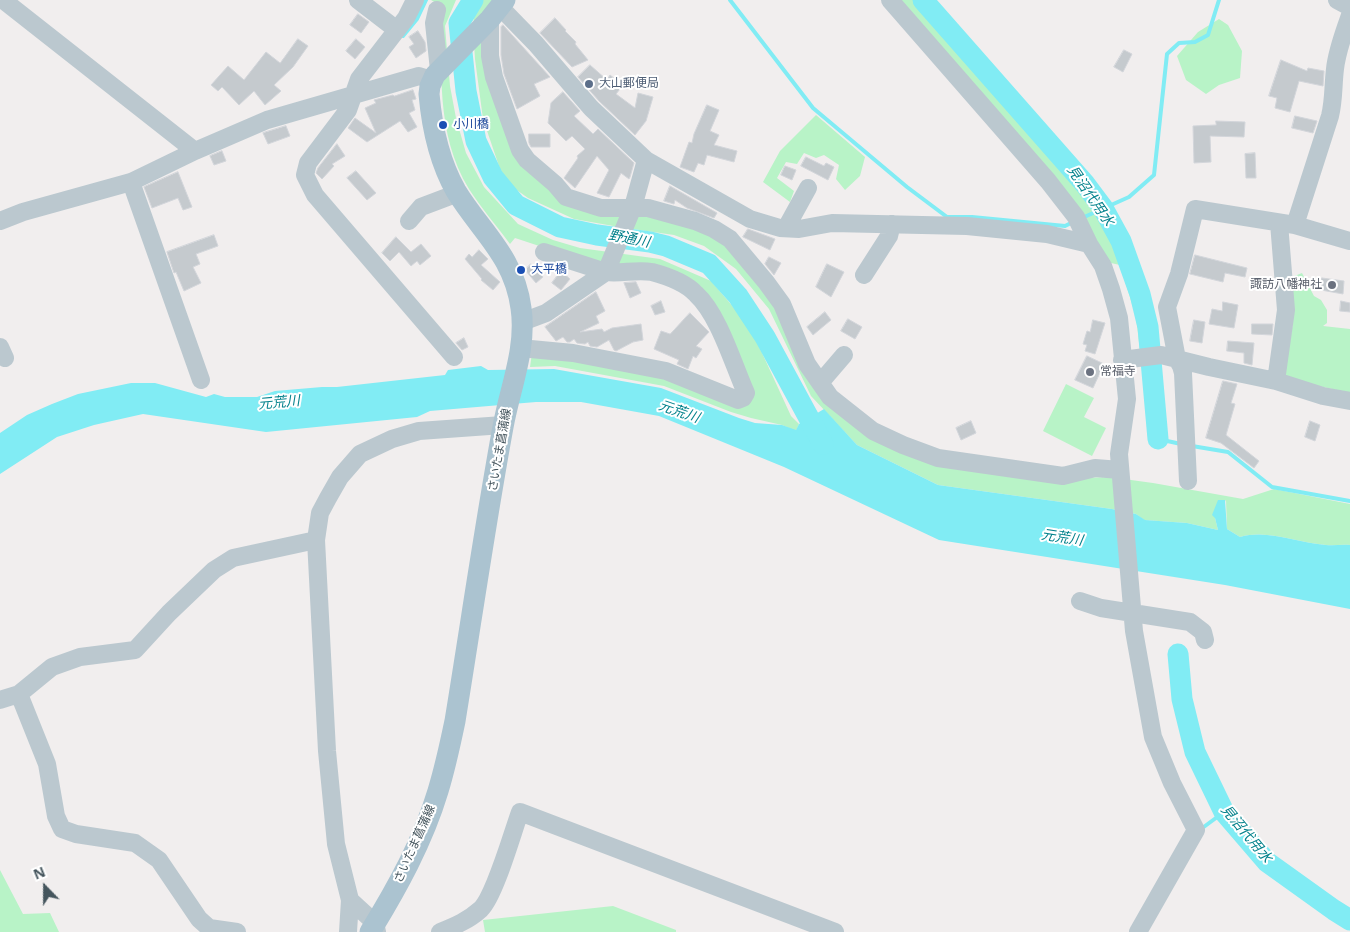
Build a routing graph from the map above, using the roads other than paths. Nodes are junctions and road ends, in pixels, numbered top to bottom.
1 (3, 0) edge
2 (358, 0) edge
3 (415, 0) edge
4 (890, 0) edge
5 (1346, 5) edge
6 (437, 10) dead end
7 (495, 13) edge
8 (397, 30) junction
9 (437, 73) junction
10 (354, 95) junction
11 (195, 151) junction
12 (646, 160) junction
13 (132, 182) junction
14 (808, 188) dead end
15 (458, 193) junction
16 (632, 208) junction
17 (0, 221) edge
18 (408, 221) dead end
19 (892, 224) junction
20 (1287, 224) junction
21 (786, 228) junction
22 (1350, 241) edge
23 (1089, 244) junction
24 (544, 252) dead end
25 (607, 270) junction
26 (864, 275) dead end
27 (522, 322) junction
28 (520, 351) junction
29 (844, 355) dead end
30 (454, 357) dead end
31 (1169, 357) junction
32 (1122, 360) junction
33 (200, 380) dead end
34 (1276, 381) junction
35 (820, 383) junction
36 (1350, 401) edge
37 (504, 423) junction
38 (1121, 474) junction
39 (1188, 482) dead end
40 (316, 540) junction
41 (1080, 601) dead end
42 (1133, 610) junction
43 (1205, 640) dead end
44 (20, 694) junction
45 (0, 700) edge
46 (350, 900) junction
47 (374, 929) edge
48 (237, 932) edge
49 (348, 932) edge
50 (440, 932) edge
51 (835, 932) edge
52 (1138, 932) edge

1 - 11 street
2 - 8 street
3 - 8 street
4 - 23 street
5 - 20 street
6 - 9 street
7 - 9 main road
7 - 12 street
7 - 16 street
8 - 10 street
9 - 10 street
9 - 15 main road, さいたま菖蒲線
10 - 11 street
10 - 30 street
11 - 13 street
12 - 16 street
12 - 21 street
13 - 17 street
13 - 33 street
14 - 21 street
15 - 18 street
15 - 27 main road, さいたま菖蒲線
16 - 25 street
16 - 35 street
19 - 21 street
19 - 23 street
19 - 26 street
20 - 22 street
20 - 31 street
20 - 34 street
23 - 32 street
24 - 25 street
25 - 27 street
25 - 28 street
27 - 28 main road, さいたま菖蒲線
28 - 37 main road, さいたま菖蒲線
29 - 35 street
31 - 32 street
31 - 34 street
31 - 39 street
32 - 38 street
34 - 36 street
35 - 38 street
37 - 40 street
37 - 47 main road, さいたま菖蒲線
38 - 42 street
40 - 44 street
40 - 46 street
41 - 42 street
42 - 43 street
42 - 52 street
44 - 45 street
44 - 48 street
46 - 47 street
46 - 49 street
50 - 51 street

